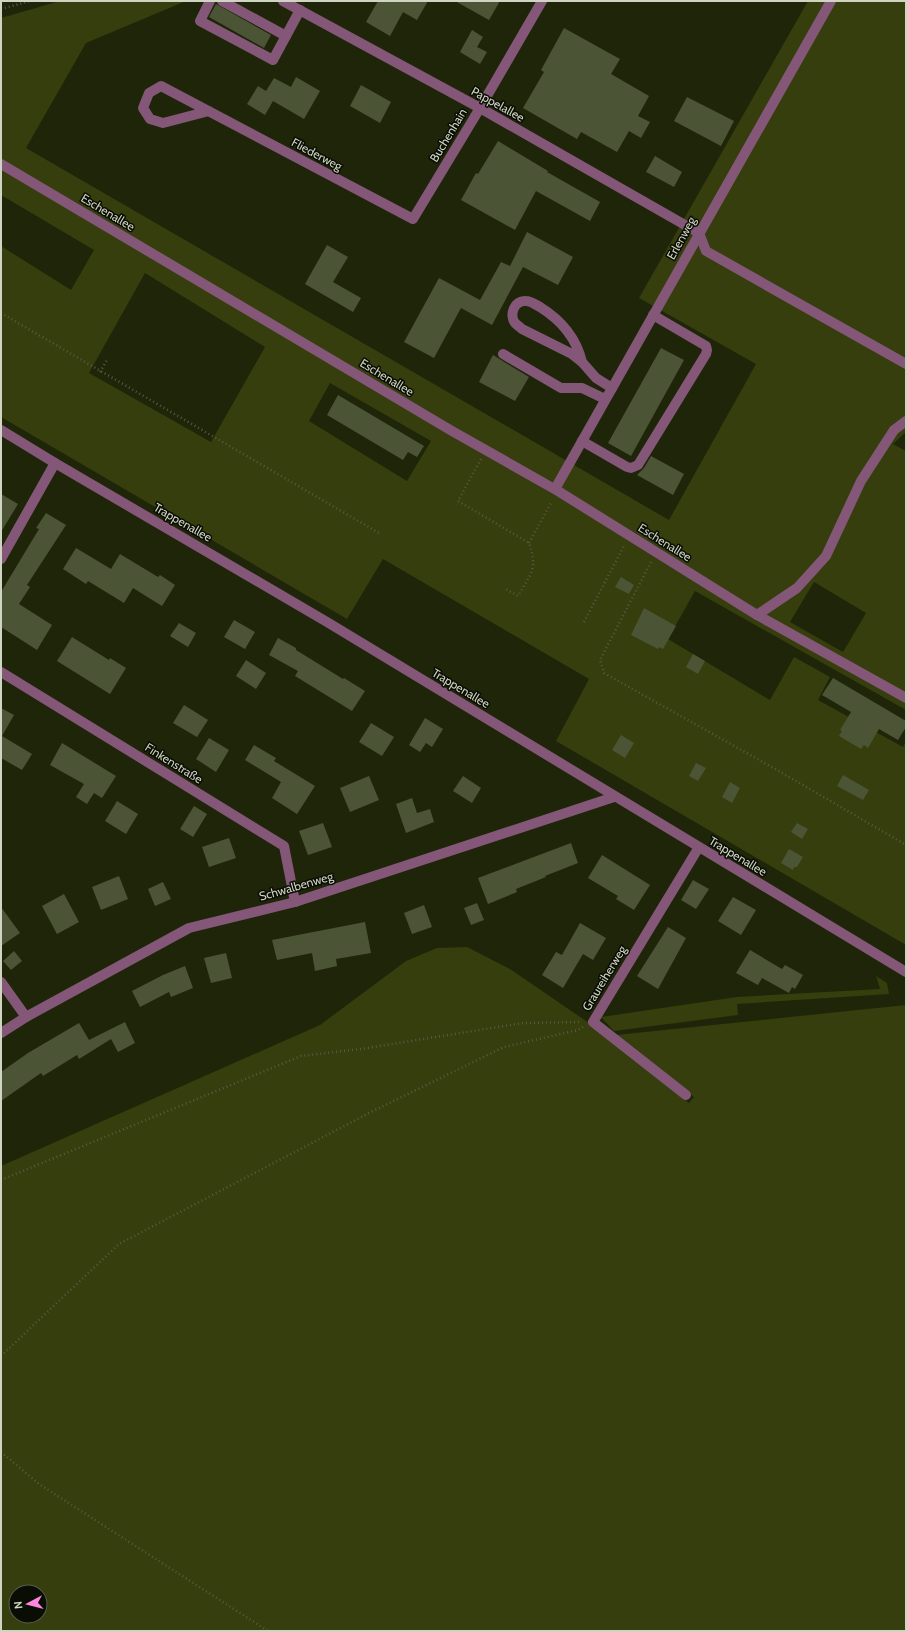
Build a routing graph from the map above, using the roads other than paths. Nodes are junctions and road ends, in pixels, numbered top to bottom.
1 (210, 1) edge
2 (222, 1) edge
3 (283, 1) edge
4 (542, 1) edge
5 (831, 1) edge
6 (300, 10) junction
7 (286, 36) junction
8 (480, 108) junction
9 (209, 111) junction
10 (1, 164) edge
11 (413, 219) joint
12 (699, 233) junction
13 (653, 315) junction
14 (503, 354) dead end
15 (582, 362) junction
16 (906, 364) edge
17 (612, 388) junction
18 (605, 399) junction
19 (906, 421) edge
20 (1, 430) edge
21 (582, 441) junction
22 (55, 463) junction
23 (557, 490) junction
24 (1, 560) edge
25 (757, 614) junction
26 (1, 672) edge
27 (906, 698) edge
28 (614, 797) junction
29 (699, 847) junction
30 (295, 902) junction
31 (906, 972) edge
32 (1, 982) edge
33 (26, 1017) junction
34 (1, 1033) edge
35 (686, 1095) dead end

1 - 7 street
2 - 7 street
3 - 6 street, Pappelallee
4 - 8 street, Buchenhain
5 - 12 street, Erlenweg
6 - 7 street
6 - 8 street, Pappelallee
8 - 11 street, Buchenhain
8 - 12 street, Pappelallee
9 - 9 street, Fliederweg
9 - 11 street, Fliederweg
10 - 23 street, Eschenallee
12 - 13 street, Erlenweg
12 - 16 street
13 - 17 street, Erlenweg
13 - 21 street
14 - 18 street
15 - 15 street
15 - 17 street
17 - 18 street, Erlenweg
18 - 21 street, Erlenweg
19 - 25 street
20 - 22 street, Trappenallee
21 - 23 street, Erlenweg
22 - 24 street
22 - 28 street, Trappenallee
23 - 25 street, Eschenallee
25 - 27 street, Eschenallee
26 - 30 street, Finkenstraße
28 - 29 street, Trappenallee
28 - 30 street, Schwalbenweg
29 - 31 street, Trappenallee
29 - 35 street, Graureiherweg
30 - 33 street, Schwalbenweg
32 - 33 street
33 - 34 street, Schwalbenweg

